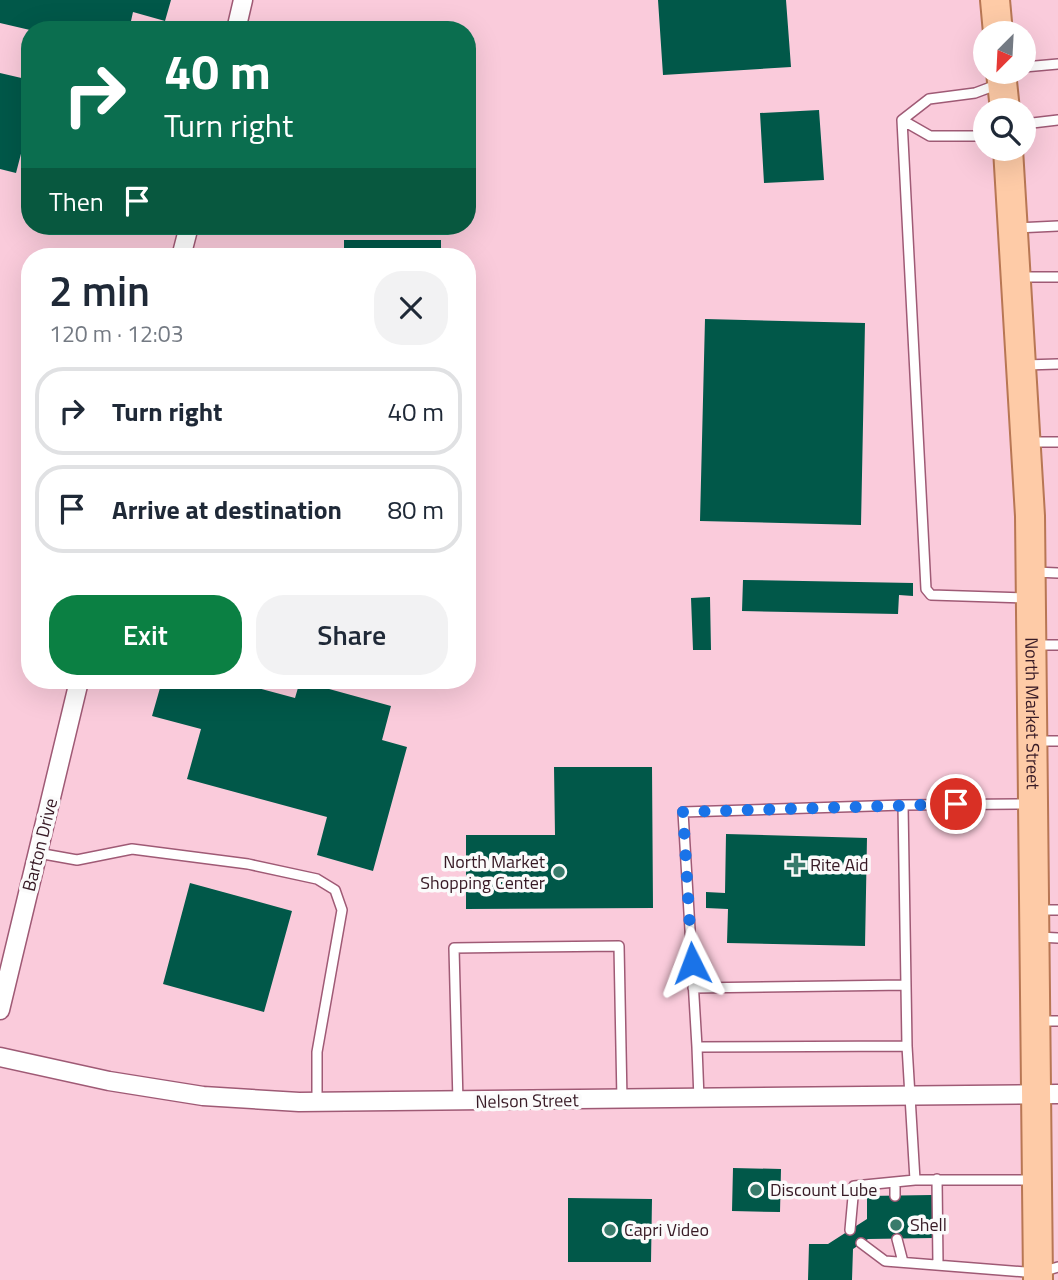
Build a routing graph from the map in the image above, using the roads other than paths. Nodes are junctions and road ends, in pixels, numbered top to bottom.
1 (243, 0) edge
2 (995, 0) edge
3 (238, 21) edge
4 (997, 21) edge
5 (1058, 64) edge
6 (1036, 68) edge
7 (991, 84) edge
8 (902, 120) junction
9 (1058, 120) edge
10 (1036, 123) edge
11 (973, 136) edge
12 (1009, 161) edge
13 (1058, 226) edge
14 (1014, 229) junction
15 (1017, 277) junction
16 (1058, 277) edge
17 (1058, 364) edge
18 (1022, 365) junction
19 (1026, 442) junction
20 (1058, 442) edge
21 (1040, 581) edge
22 (1045, 645) edge
23 (77, 689) edge
24 (1046, 741) edge
25 (1034, 804) junction
26 (904, 805) junction
27 (38, 853) junction
28 (1046, 924) edge
29 (906, 985) junction
30 (693, 988) junction
31 (0, 1010) edge
32 (1047, 1021) edge
33 (907, 1046) junction
34 (696, 1047) junction
35 (0, 1057) edge
36 (1047, 1094) edge
37 (909, 1097) junction
38 (699, 1099) junction
39 (622, 1100) junction
40 (317, 1102) junction
41 (458, 1102) junction
42 (937, 1179) junction
43 (915, 1180) junction
44 (1037, 1181) junction
45 (895, 1182) junction
46 (895, 1196) dead end
47 (849, 1230) dead end
48 (897, 1239) dead end
49 (861, 1243) dead end
50 (903, 1262) junction
51 (938, 1265) junction
52 (1045, 1273) edge

1 - 3 street
2 - 4 main road
5 - 6 lane
7 - 8 lane
8 - 11 lane
8 - 21 lane
9 - 10 lane
12 - 14 main road, North Market Street
13 - 14 lane
14 - 15 main road, North Market Street
15 - 16 lane
15 - 18 main road, North Market Street
17 - 18 lane
18 - 19 main road, North Market Street
19 - 20 lane
19 - 21 main road, North Market Street
21 - 22 main road, North Market Street
22 - 24 main road, North Market Street
23 - 27 street, Barton Drive
24 - 25 main road, North Market Street
25 - 26 lane
25 - 28 main road, North Market Street
26 - 29 lane
26 - 30 lane
27 - 31 street, Barton Drive
27 - 40 lane
28 - 32 main road, North Market Street
29 - 30 lane
29 - 33 lane
30 - 34 lane
32 - 36 main road, North Market Street
33 - 34 lane
33 - 37 lane
34 - 38 lane
35 - 40 street, Nelson Street
36 - 37 street, Nelson Street
36 - 44 main road, North Market Street
37 - 38 street, Nelson Street
37 - 43 lane
38 - 39 street, Nelson Street
39 - 41 street, Nelson Street
39 - 41 lane
40 - 41 street, Nelson Street
42 - 43 lane
42 - 44 lane
42 - 51 lane
43 - 45 lane
44 - 52 main road, North Market Street
45 - 46 lane
45 - 47 lane
48 - 50 lane
49 - 50 lane
50 - 51 lane
51 - 52 lane

